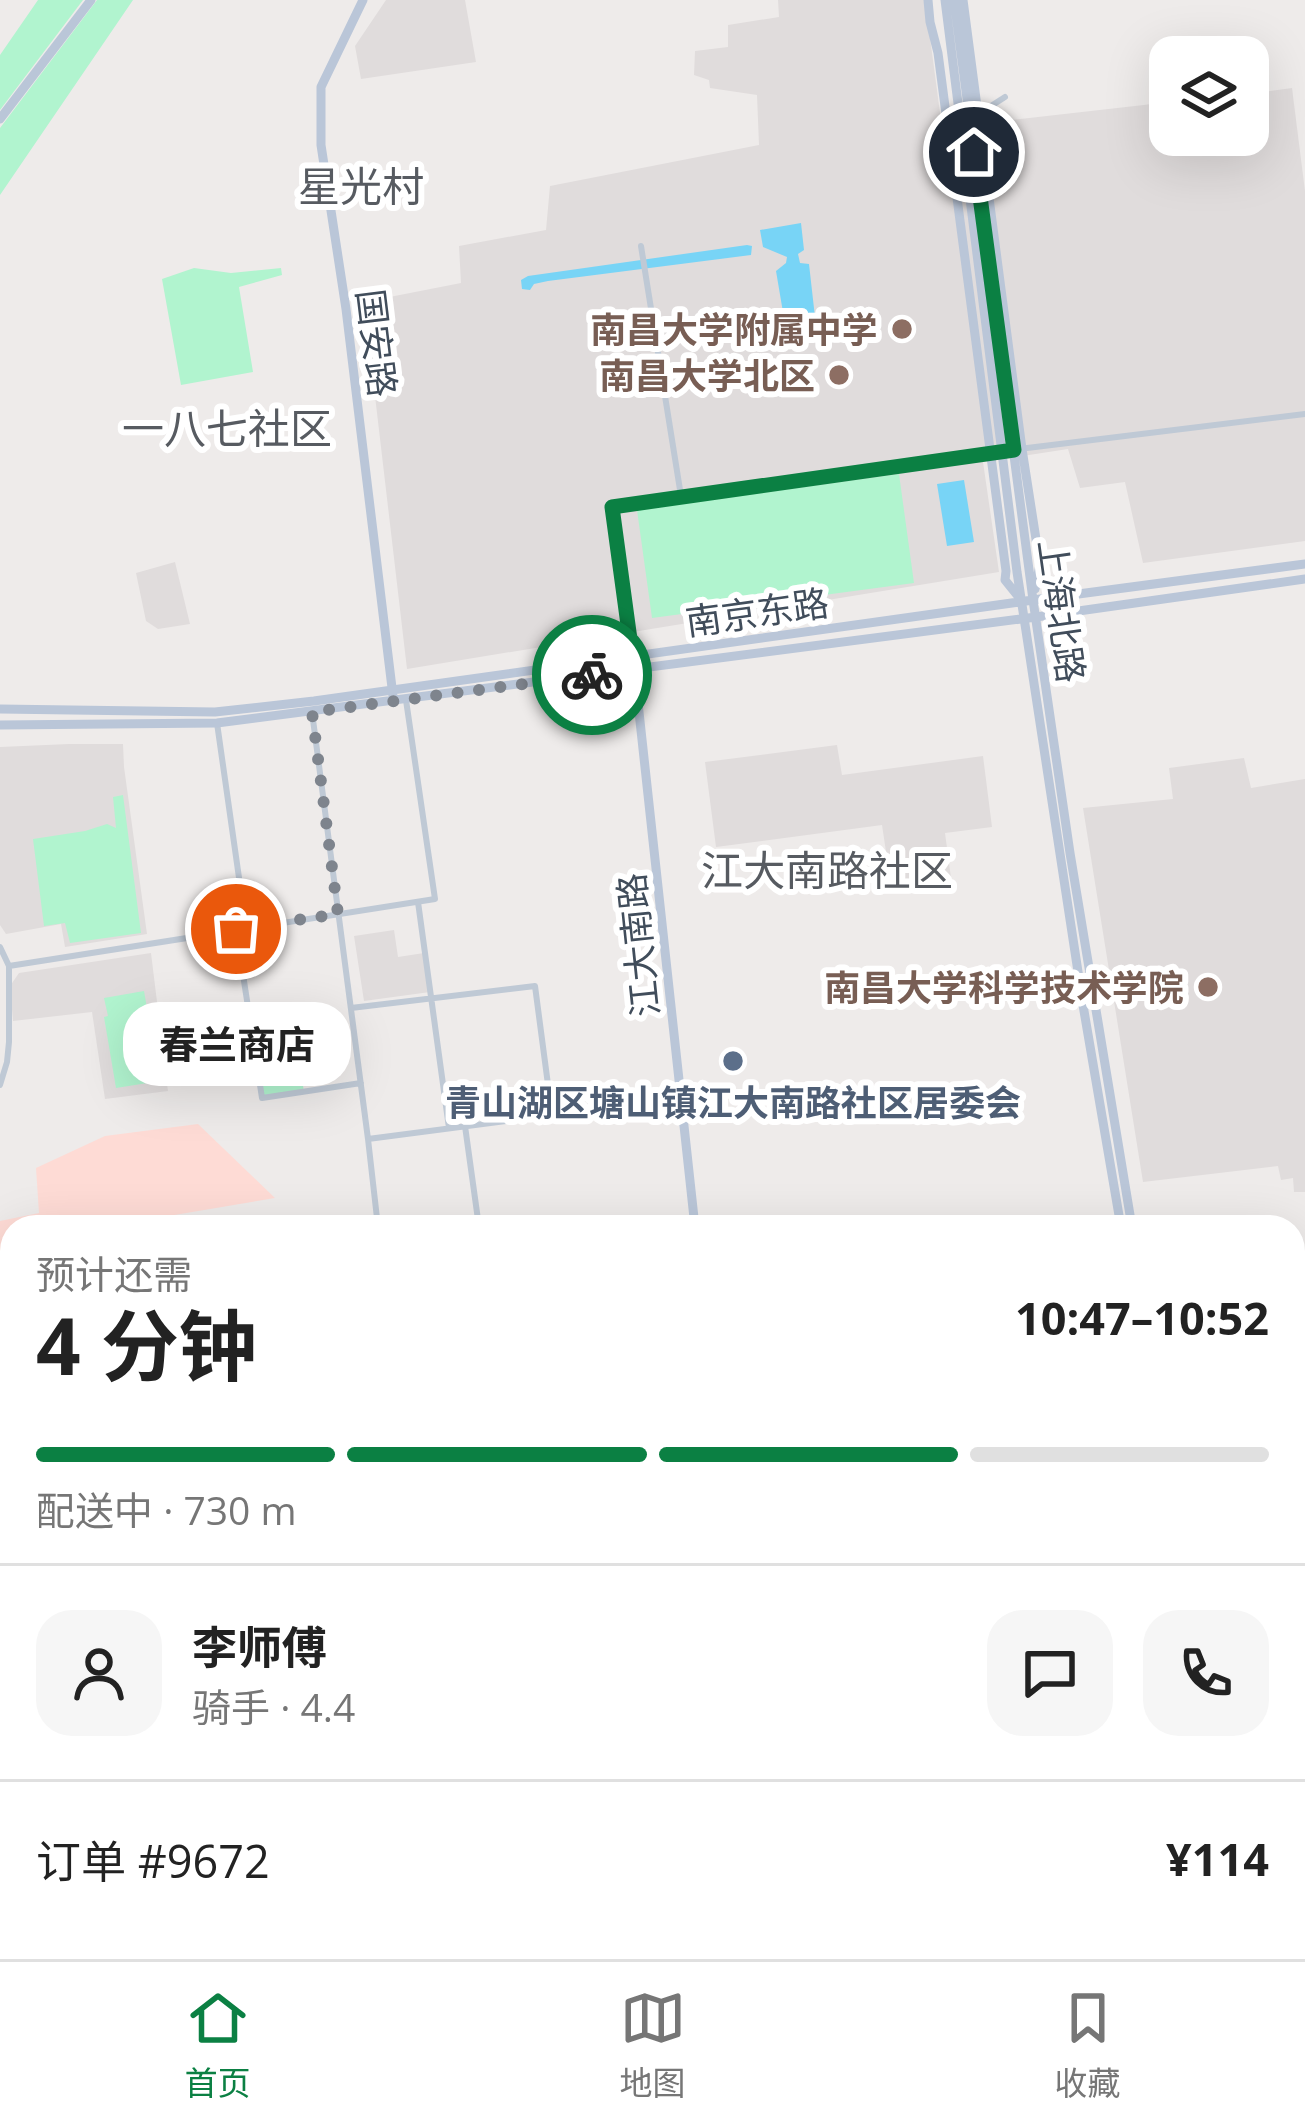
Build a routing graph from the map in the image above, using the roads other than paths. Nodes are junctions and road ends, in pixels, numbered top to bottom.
1 (91, 0) edge
2 (362, 0) edge
3 (928, 0) edge
4 (945, 0) edge
5 (959, 0) edge
6 (1006, 97) dead end
7 (973, 108) junction
8 (0, 119) edge
9 (641, 250) dead end
10 (1305, 414) edge
11 (1007, 451) junction
12 (681, 496) junction
13 (1305, 565) edge
14 (1305, 579) edge
15 (1027, 601) junction
16 (1030, 618) junction
17 (633, 656) junction
18 (634, 669) junction
19 (399, 694) junction
20 (0, 709) edge
21 (312, 712) junction
22 (217, 723) junction
23 (0, 724) edge
24 (418, 902) junction
25 (338, 914) junction
26 (246, 927) junction
27 (236, 929) junction
28 (0, 947) edge
29 (9, 966) junction
30 (431, 998) junction
31 (351, 1008) junction
32 (361, 1083) junction
33 (0, 1085) edge
34 (682, 1097) junction
35 (552, 1114) junction
36 (465, 1126) junction
37 (449, 1128) junction
38 (368, 1139) junction
39 (377, 1215) edge
40 (476, 1215) edge
41 (694, 1215) edge
42 (1119, 1215) edge
43 (1130, 1215) edge

1 - 8 main road
2 - 19 main road, 国安路
3 - 11 main road
4 - 11 main road, 上海北路
5 - 7 main road, 上海北路
6 - 7 street
7 - 11 main road, 上海北路
9 - 12 street
10 - 11 street
11 - 12 street
11 - 15 main road, 上海北路
11 - 15 main road
12 - 17 street
13 - 15 main road, 南京东路
14 - 16 main road, 南京东路
15 - 16 main road, 上海北路
15 - 17 main road, 南京东路
16 - 18 main road, 南京东路
16 - 42 main road, 上海北路
16 - 43 main road, 上海北路
17 - 18 main road, 江大南路
17 - 19 main road, 南京东路
18 - 19 main road, 南京东路
18 - 34 main road, 江大南路
19 - 20 main road, 南京东路
19 - 21 main road, 南京东路
19 - 24 street
21 - 22 main road, 南京东路
21 - 25 street
22 - 23 main road, 南京东路
22 - 26 street
24 - 25 street
24 - 30 street
25 - 26 street
25 - 31 street
26 - 27 street
27 - 29 street
27 - 32 street
28 - 29 street
29 - 33 street
30 - 31 street
30 - 35 street
30 - 37 street
31 - 32 street
32 - 38 street
34 - 35 street
34 - 41 main road, 江大南路
35 - 36 street
36 - 37 street
36 - 40 street
37 - 38 street
38 - 39 street

